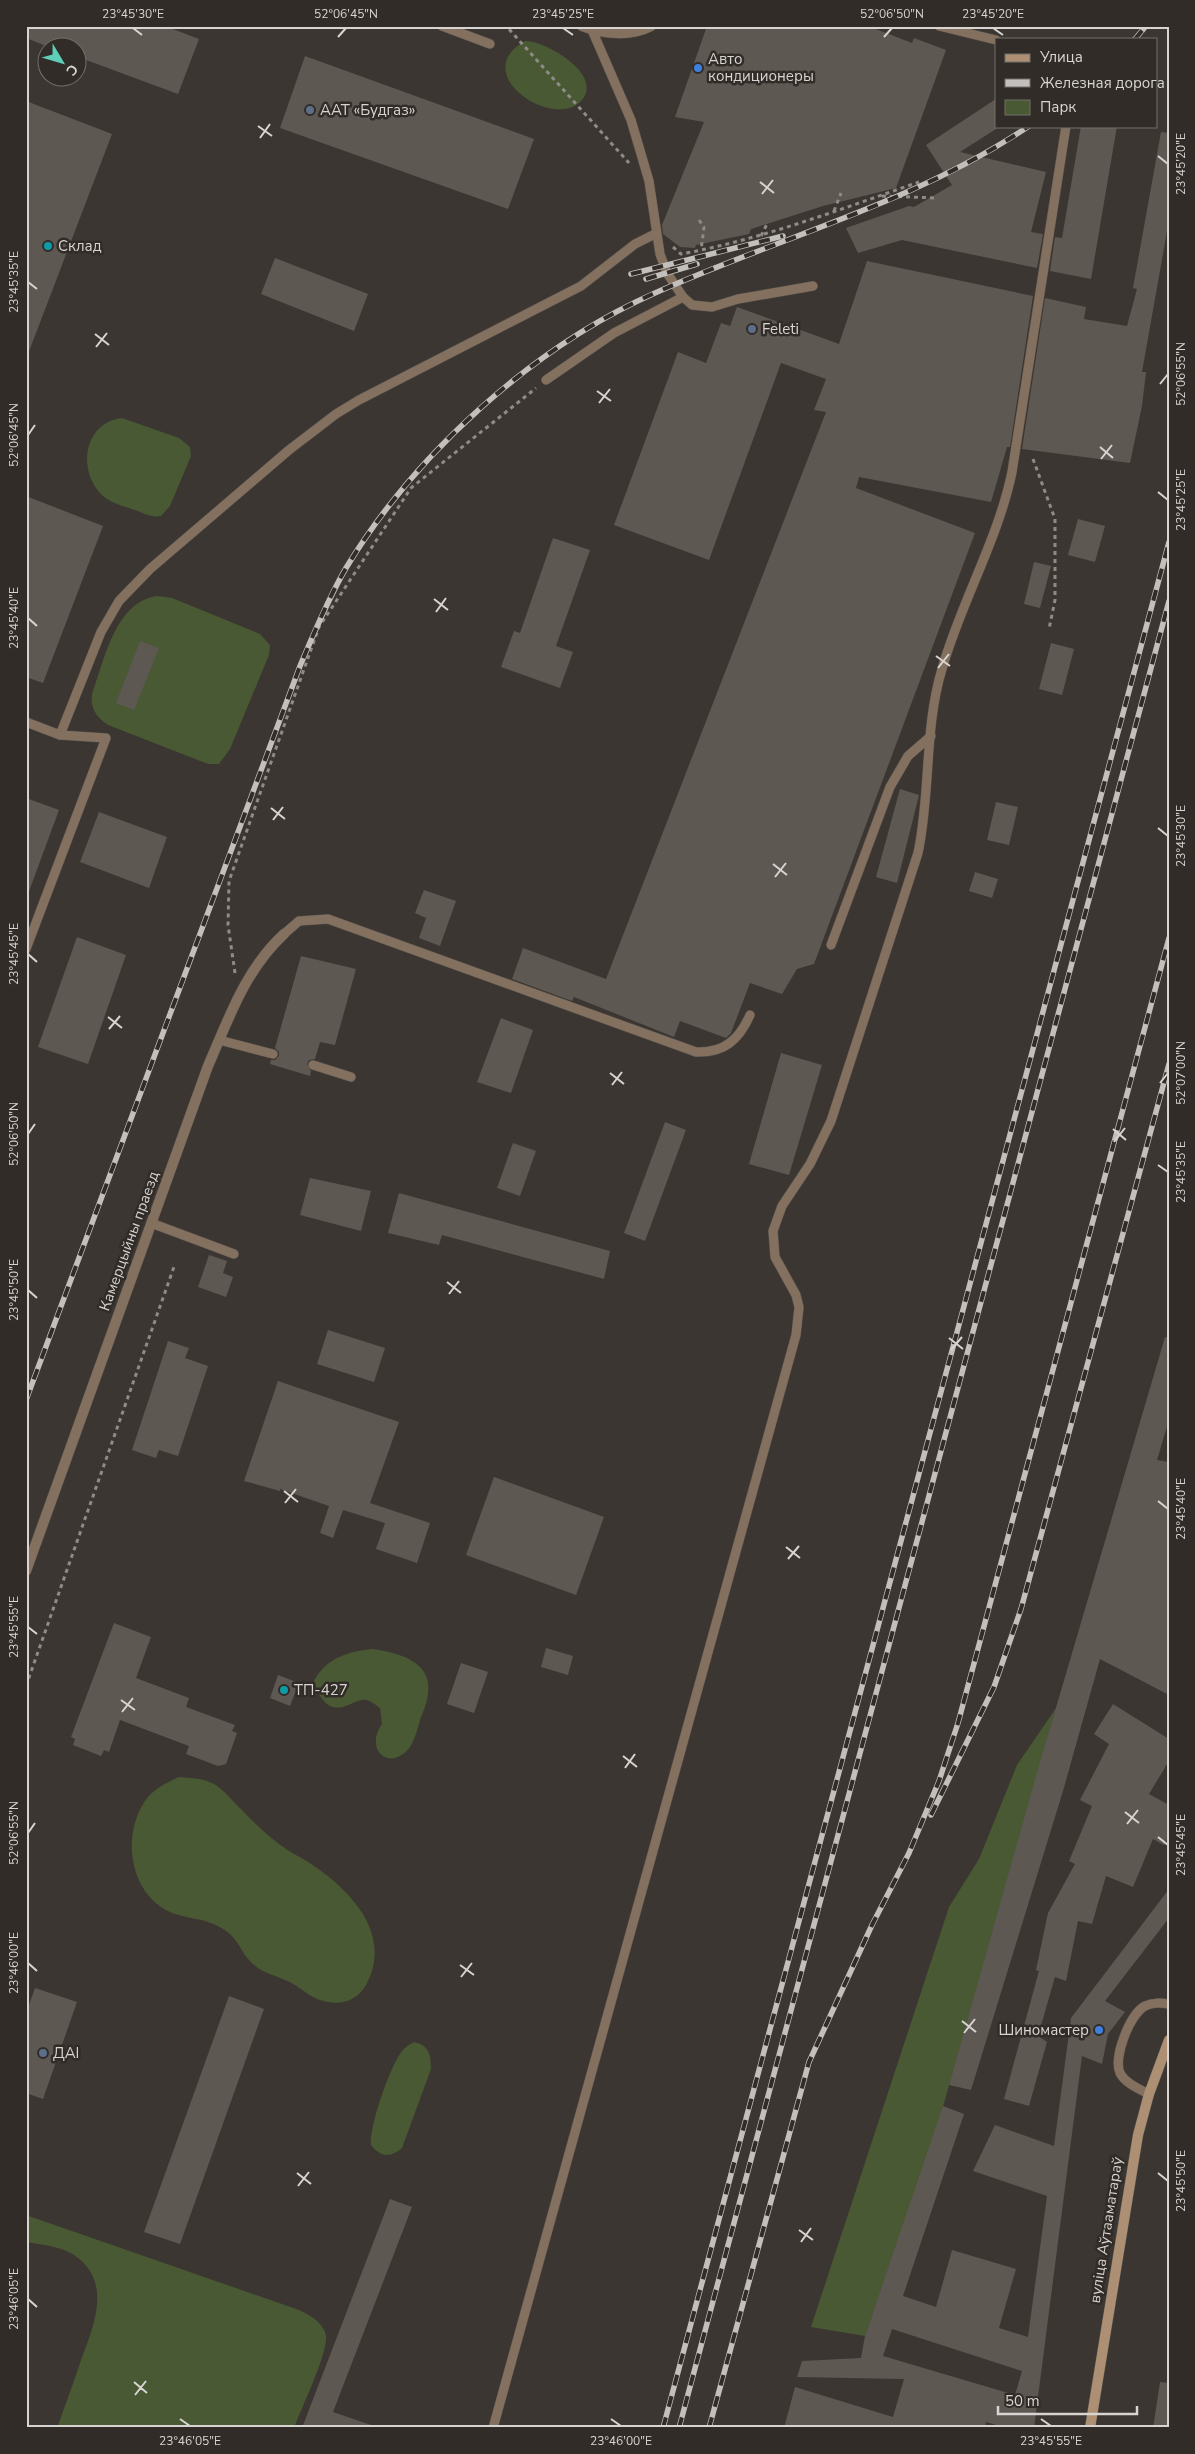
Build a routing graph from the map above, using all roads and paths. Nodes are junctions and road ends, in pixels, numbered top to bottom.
1 (442, 26) edge
2 (502, 26) edge
3 (582, 26) edge
4 (651, 26) edge
5 (939, 26) edge
6 (592, 30) junction
7 (995, 40) edge
8 (490, 44) dead end
9 (1066, 128) edge
10 (631, 166) dead end
11 (919, 182) dead end
12 (841, 193) dead end
13 (877, 196) junction
14 (937, 198) dead end
15 (834, 211) junction
16 (699, 220) dead end
17 (768, 222) dead end
18 (655, 234) junction
19 (761, 236) junction
20 (701, 250) junction
21 (813, 286) dead end
22 (683, 297) junction
23 (546, 380) joint
24 (1034, 459) dead end
25 (1049, 629) dead end
26 (26, 722) edge
27 (60, 735) junction
28 (931, 736) junction
29 (284, 934) joint
30 (831, 946) dead end
31 (26, 949) edge
32 (238, 995) junction
33 (750, 1015) dead end
34 (219, 1040) junction
35 (273, 1054) dead end
36 (313, 1066) dead end
37 (352, 1077) dead end
38 (151, 1223) junction
39 (234, 1254) dead end
40 (175, 1264) dead end
41 (26, 1571) edge
42 (26, 1686) edge
43 (1169, 2004) edge
44 (1169, 2040) edge
45 (1149, 2094) junction
46 (493, 2428) edge
47 (1090, 2428) edge

1 - 8 lane
2 - 10 path
3 - 6 street
4 - 6 street
5 - 7 lane
6 - 18 lane
9 - 28 lane
11 - 13 path
12 - 15 path
13 - 14 path
13 - 15 path
15 - 19 path
16 - 20 path
17 - 19 path
18 - 20 path
18 - 22 lane
18 - 27 lane
19 - 20 path
21 - 22 lane
22 - 23 lane
23 - 32 path
24 - 25 path
26 - 27 lane
27 - 31 lane
28 - 30 lane
28 - 46 lane
29 - 32 street, Камерцыйны праезд
29 - 33 lane
32 - 34 street, Камерцыйны праезд
34 - 35 lane
34 - 38 street, Камерцыйны праезд
36 - 37 lane
38 - 39 lane
38 - 41 street, Камерцыйны праезд
40 - 42 path
43 - 45 lane
44 - 45 main road, вуліца Аўтааматараў
45 - 47 main road, вуліца Аўтааматараў

